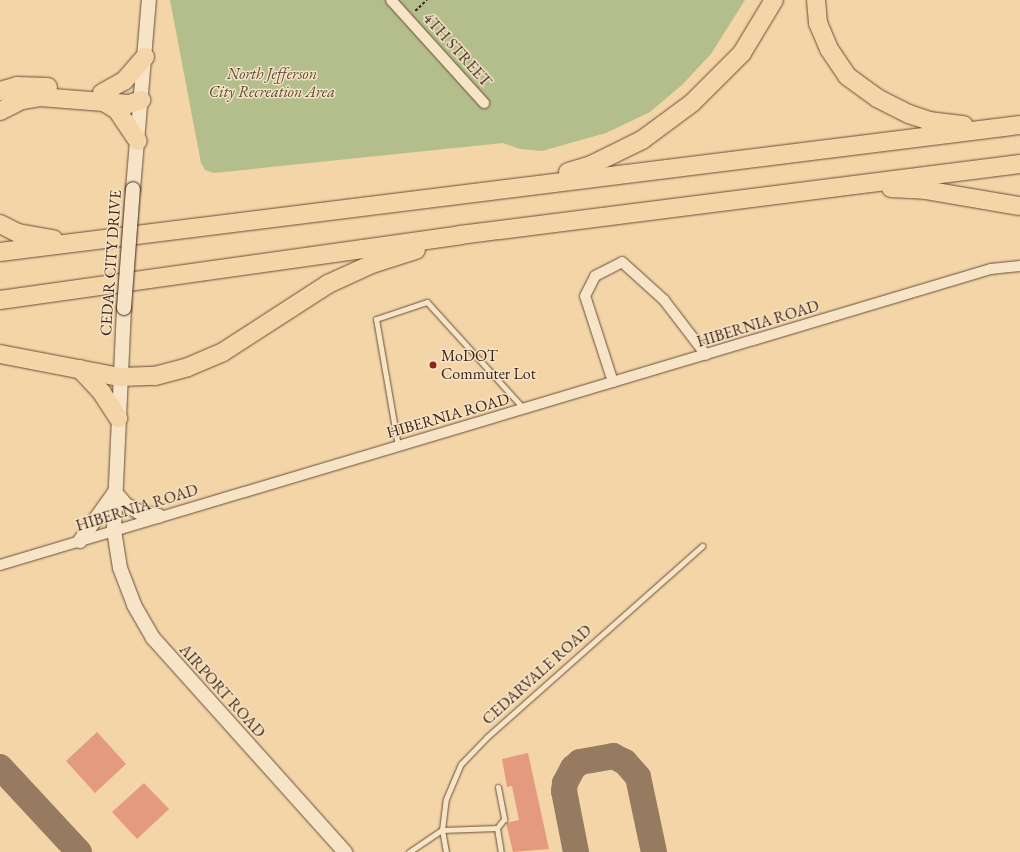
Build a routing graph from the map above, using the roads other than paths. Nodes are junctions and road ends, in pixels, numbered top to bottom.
1 (149, 0) edge
2 (391, 0) edge
3 (774, 0) edge
4 (816, 0) edge
5 (145, 57) junction
6 (0, 91) edge
7 (103, 97) junction
8 (141, 100) junction
9 (484, 103) dead end
10 (0, 111) edge
11 (1020, 125) edge
12 (998, 128) junction
13 (138, 141) junction
14 (1020, 164) edge
15 (529, 185) junction
16 (848, 185) junction
17 (1020, 206) edge
18 (0, 224) edge
19 (460, 235) junction
20 (74, 242) junction
21 (0, 252) edge
22 (1020, 266) edge
23 (0, 300) edge
24 (0, 354) edge
25 (706, 355) junction
26 (80, 369) junction
27 (120, 377) junction
28 (613, 382) junction
29 (524, 409) junction
30 (118, 418) junction
31 (398, 446) junction
32 (115, 492) junction
33 (160, 516) junction
34 (114, 530) junction
35 (80, 541) junction
36 (702, 546) dead end
37 (0, 565) edge
38 (498, 787) dead end
39 (496, 828) junction
40 (442, 830) junction
41 (344, 851) edge
42 (409, 852) edge
43 (446, 852) edge
44 (501, 852) edge

1 - 5 street, CEDAR CITY DRIVE
2 - 9 street, 4TH STREET
3 - 15 highway
4 - 12 highway
5 - 7 highway
5 - 8 street, CEDAR CITY DRIVE
6 - 7 highway
7 - 8 highway
7 - 10 highway
7 - 13 highway
8 - 13 street, CEDAR CITY DRIVE
11 - 12 highway
12 - 15 highway
13 - 27 street, CEDAR CITY DRIVE, bridge
14 - 16 highway
15 - 20 highway
16 - 17 highway
16 - 19 highway
18 - 20 highway
19 - 23 highway
19 - 27 highway
20 - 21 highway
22 - 25 street, HIBERNIA ROAD
24 - 26 highway
25 - 28 street, HIBERNIA ROAD
25 - 28 street
26 - 27 highway
26 - 30 highway
27 - 30 street, CEDAR CITY DRIVE
28 - 29 street, HIBERNIA ROAD
29 - 31 street, HIBERNIA ROAD
29 - 31 lane
30 - 32 street, CEDAR CITY DRIVE
31 - 33 street, HIBERNIA ROAD
32 - 33 street
32 - 34 street, CEDAR CITY DRIVE
32 - 35 street
33 - 34 street, HIBERNIA ROAD
34 - 35 street, HIBERNIA ROAD
34 - 41 street, AIRPORT ROAD
35 - 37 street, HIBERNIA ROAD
36 - 40 lane, CEDARVALE ROAD
38 - 39 lane
39 - 40 lane
39 - 44 lane
40 - 42 lane
40 - 43 lane, CEDARVALE ROAD

